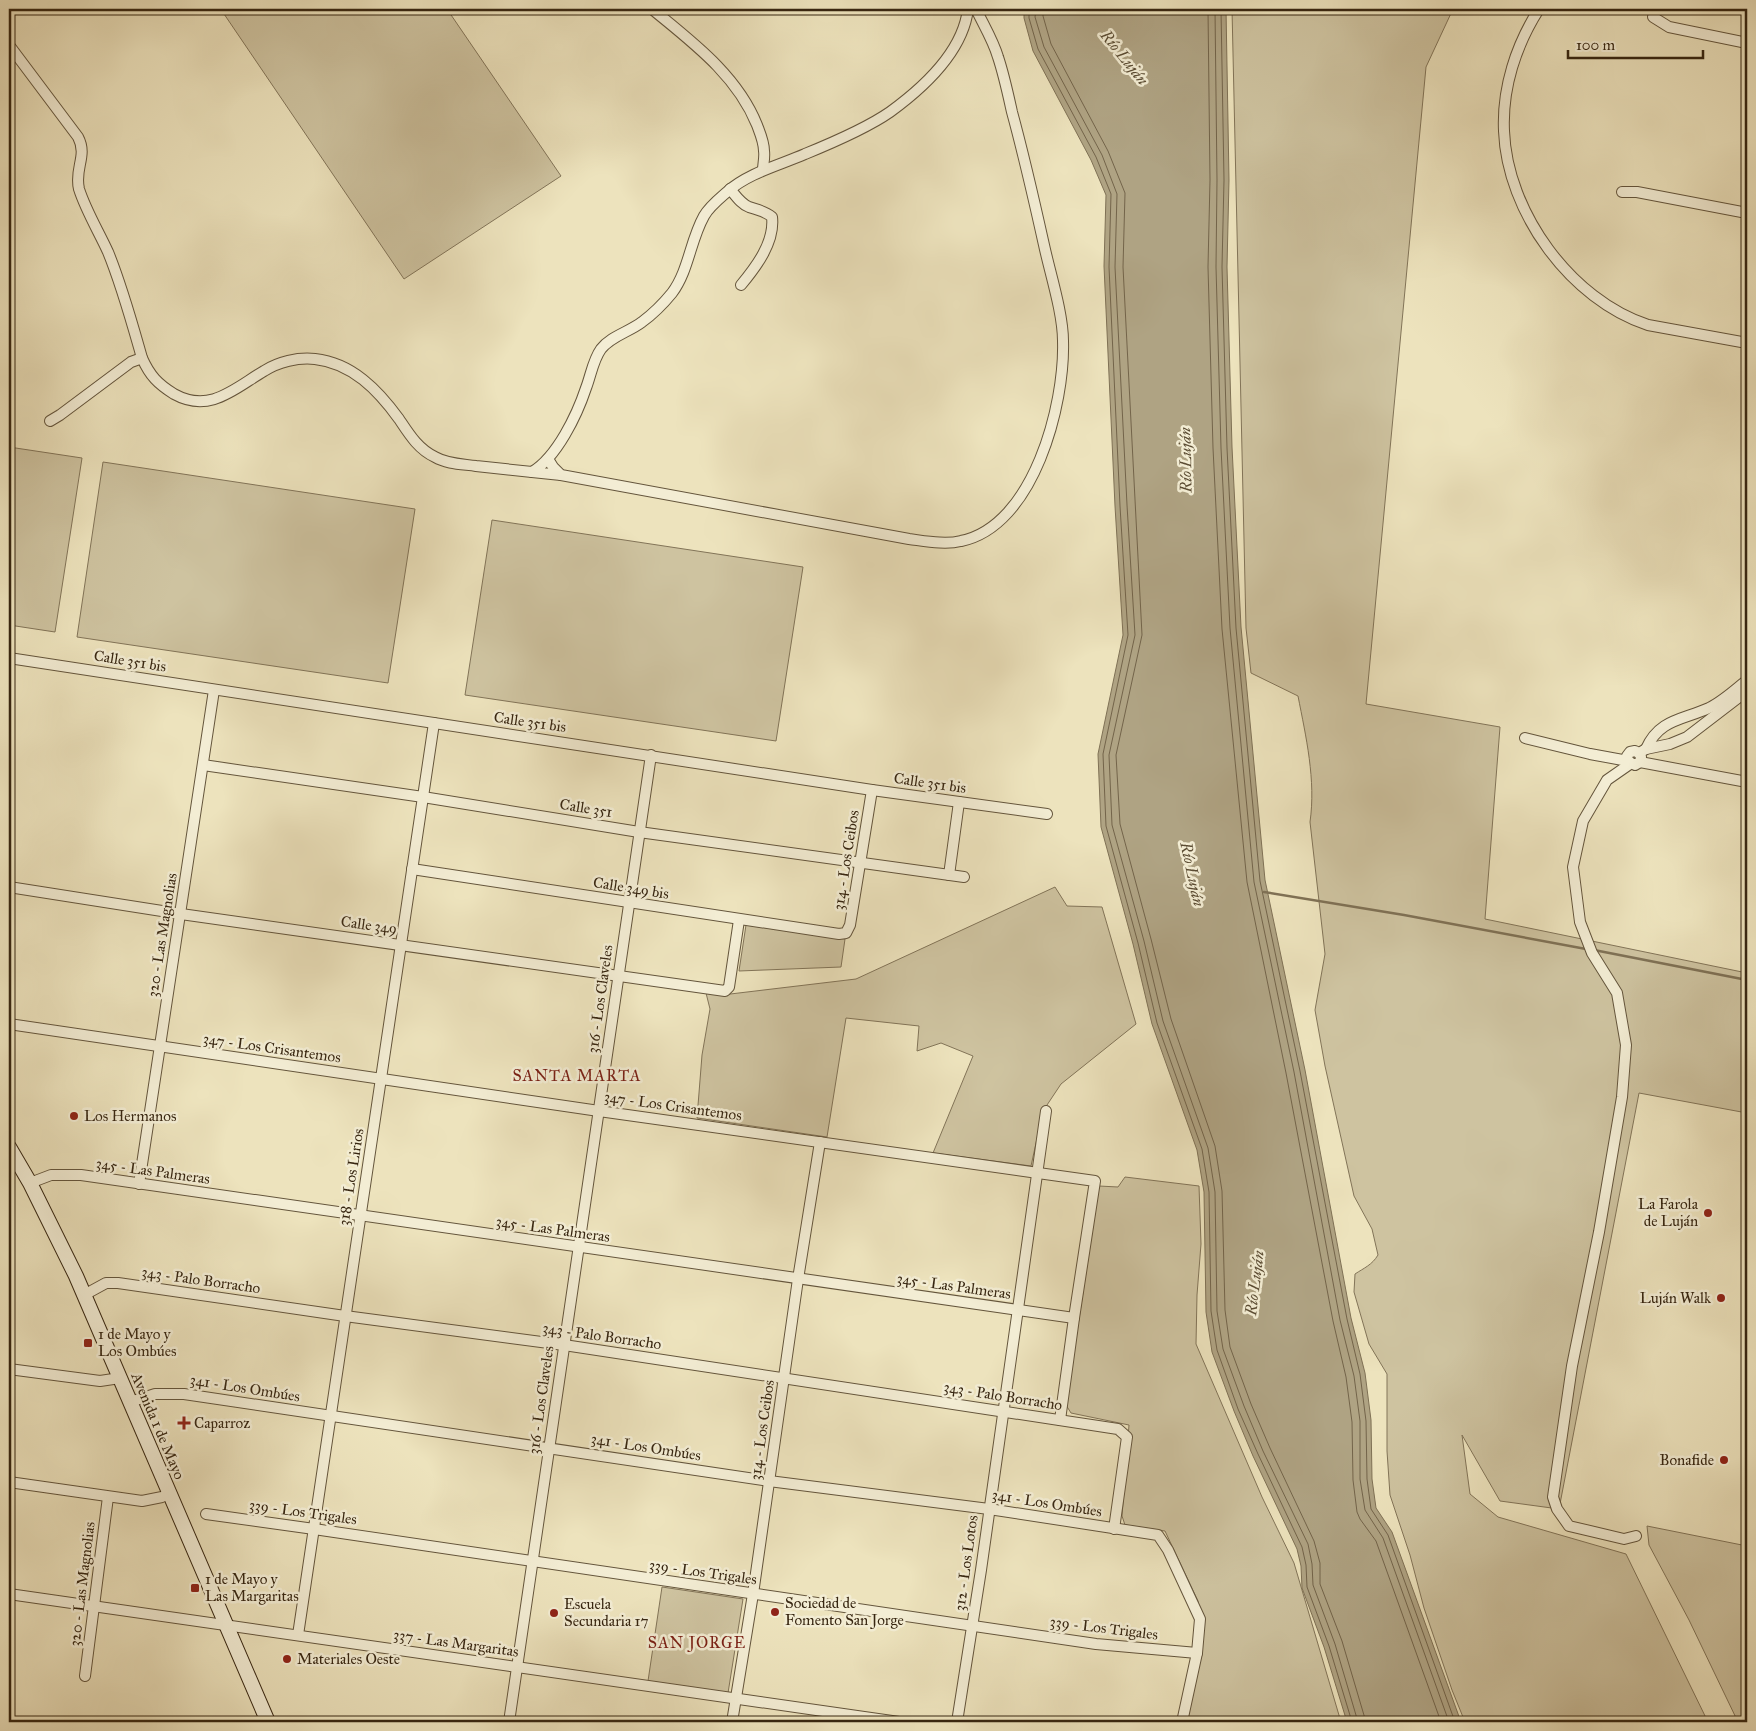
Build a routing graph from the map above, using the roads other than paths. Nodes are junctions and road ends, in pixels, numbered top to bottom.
1 (652, 9) edge
2 (968, 9) edge
3 (976, 9) edge
4 (1539, 9) edge
5 (1653, 17) dead end
6 (1747, 43) edge
7 (9, 45) edge
8 (763, 170) junction
9 (730, 189) junction
10 (1622, 192) dead end
11 (1747, 213) edge
12 (741, 285) dead end
13 (1747, 343) edge
14 (142, 358) junction
15 (50, 421) dead end
16 (548, 460) junction
17 (532, 472) junction
18 (561, 475) junction
19 (9, 658) edge
20 (1747, 673) edge
21 (1747, 680) edge
22 (214, 690) junction
23 (1747, 691) edge
24 (1728, 701) junction
25 (434, 723) junction
26 (1525, 738) dead end
27 (651, 755) junction
28 (1637, 758) junction
29 (203, 764) junction
30 (1747, 782) edge
31 (872, 790) junction
32 (423, 797) junction
33 (959, 802) junction
34 (1047, 814) dead end
35 (639, 832) junction
36 (860, 863) junction
37 (412, 869) junction
38 (949, 875) junction
39 (964, 877) dead end
40 (9, 887) edge
41 (629, 903) junction
42 (180, 914) junction
43 (739, 920) junction
44 (846, 933) joint
45 (401, 945) junction
46 (618, 976) junction
47 (9, 1024) edge
48 (160, 1047) junction
49 (381, 1079) junction
50 (599, 1111) junction
51 (1046, 1111) dead end
52 (820, 1142) junction
53 (9, 1146) edge
54 (1036, 1173) junction
55 (30, 1183) junction
56 (139, 1184) junction
57 (360, 1216) junction
58 (578, 1248) junction
59 (798, 1279) junction
60 (84, 1295) junction
61 (1018, 1310) junction
62 (345, 1316) junction
63 (1074, 1318) junction
64 (564, 1345) junction
65 (9, 1369) edge
66 (120, 1378) junction
67 (784, 1378) junction
68 (130, 1402) junction
69 (1004, 1410) junction
70 (330, 1416) junction
71 (1060, 1420) junction
72 (549, 1447) junction
73 (770, 1481) junction
74 (9, 1482) edge
75 (170, 1493) junction
76 (108, 1496) junction
77 (989, 1509) junction
78 (206, 1514) dead end
79 (314, 1529) junction
80 (1114, 1529) junction
81 (1636, 1536) dead end
82 (532, 1562) junction
83 (9, 1594) edge
84 (753, 1594) junction
85 (95, 1606) junction
86 (226, 1624) junction
87 (972, 1625) junction
88 (298, 1635) junction
89 (1197, 1653) junction
90 (517, 1667) junction
91 (85, 1676) dead end
92 (735, 1700) junction
93 (268, 1722) edge
94 (509, 1722) edge
95 (732, 1722) edge
96 (899, 1722) edge
97 (957, 1722) edge
98 (1182, 1722) edge

1 - 8 street
2 - 8 street
3 - 18 street
4 - 13 street
5 - 6 street
7 - 14 street
8 - 9 street
9 - 12 street
9 - 16 street
10 - 11 street
14 - 15 street
14 - 17 street
16 - 17 street
16 - 18 street
17 - 18 street
19 - 22 street, Calle 351 bis
20 - 24 street
21 - 24 street
22 - 25 street, Calle 351 bis
22 - 29 street, 320 - Las Magnolias
23 - 24 street
24 - 28 street
24 - 28 street
25 - 27 street, Calle 351 bis
25 - 32 street, 318 - Los Lirios
26 - 28 street
27 - 31 street, Calle 351 bis
27 - 35 street, 316 - Los Claveles
28 - 30 street
28 - 81 street
29 - 32 street, Calle 351
29 - 42 street, 320 - Las Magnolias
31 - 33 street, Calle 351 bis
31 - 36 street, 314 - Los Ceibos
32 - 35 street, Calle 351
32 - 37 street, 318 - Los Lirios
33 - 34 street, Calle 351 bis
33 - 38 street
35 - 36 street, Calle 351
35 - 41 street, 316 - Los Claveles
36 - 38 street, Calle 351
36 - 44 street, 314 - Los Ceibos
37 - 41 street, Calle 349 bis
37 - 45 street, 318 - Los Lirios
38 - 39 street, Calle 351
40 - 42 street, Calle 349
41 - 43 street, Calle 349 bis
41 - 46 street, 316 - Los Claveles
42 - 45 street, Calle 349
42 - 48 street, 320 - Las Magnolias
43 - 44 street, Calle 349 bis
43 - 46 street, Calle 349
45 - 46 street, Calle 349
45 - 49 street, 318 - Los Lirios
46 - 50 street, 316 - Los Claveles
47 - 48 street, 347 - Los Crisantemos
48 - 49 street, 347 - Los Crisantemos
48 - 56 street, 320 - Las Magnolias
49 - 50 street, 347 - Los Crisantemos
49 - 57 street, 318 - Los Lirios
50 - 52 street, 347 - Los Crisantemos
50 - 58 street, 316 - Los Claveles
51 - 54 street, 312 - Los Lotos
52 - 54 street, 347 - Los Crisantemos
52 - 59 street, 314 - Los Ceibos
53 - 55 main road, Avenida 1 de Mayo
54 - 61 street, 312 - Los Lotos
54 - 63 street, 347 - Los Crisantemos
55 - 56 street, 345 - Las Palmeras
55 - 60 main road, Avenida 1 de Mayo
56 - 57 street, 345 - Las Palmeras
57 - 58 street, 345 - Las Palmeras
57 - 62 street, 318 - Los Lirios
58 - 59 street, 345 - Las Palmeras
58 - 64 street, 316 - Los Claveles
59 - 61 street, 345 - Las Palmeras
59 - 67 street, 314 - Los Ceibos
60 - 62 street, 343 - Palo Borracho
60 - 66 main road, Avenida 1 de Mayo
61 - 63 street, 345 - Las Palmeras
61 - 69 street, 312 - Los Lotos
62 - 64 street, 343 - Palo Borracho
62 - 70 street, 318 - Los Lirios
63 - 71 street
64 - 67 street, 343 - Palo Borracho
64 - 72 street, 316 - Los Claveles
65 - 66 street
66 - 68 main road, Avenida 1 de Mayo
67 - 69 street, 343 - Palo Borracho
67 - 73 street, 314 - Los Ceibos
68 - 70 street, 341 - Los Ombúes
68 - 75 main road, Avenida 1 de Mayo
69 - 71 street, 343 - Palo Borracho
69 - 77 street, 312 - Los Lotos
70 - 72 street, 341 - Los Ombúes
70 - 79 street, 318 - Los Lirios
71 - 80 street, 343 - Palo Borracho
72 - 73 street, 341 - Los Ombúes
72 - 82 street, 316 - Los Claveles
73 - 77 street, 341 - Los Ombúes
73 - 84 street, 314 - Los Ceibos
74 - 76 street
75 - 76 street
75 - 86 main road, Avenida 1 de Mayo
76 - 85 street, 320 - Las Magnolias
77 - 80 street, 341 - Los Ombúes
77 - 87 street, 312 - Los Lotos
78 - 79 street, 339 - Los Trigales
79 - 82 street, 339 - Los Trigales
79 - 88 street, 318 - Los Lirios
80 - 89 street, 341 - Los Ombúes
82 - 84 street, 339 - Los Trigales
82 - 90 street, 316 - Los Claveles
83 - 85 street, 337 - Las Margaritas
84 - 87 street, 339 - Los Trigales
84 - 92 street, 314 - Los Ceibos
85 - 86 street, 337 - Las Margaritas
85 - 91 street, 320 - Las Magnolias
86 - 88 street, 337 - Las Margaritas
86 - 93 main road, Avenida 1 de Mayo
87 - 89 street, 339 - Los Trigales
87 - 97 street, 312 - Los Lotos
88 - 90 street, 337 - Las Margaritas
89 - 98 street
90 - 92 street, 337 - Las Margaritas
90 - 94 street, 316 - Los Claveles
92 - 95 street, 314 - Los Ceibos
92 - 96 street, 337 - Las Margaritas

